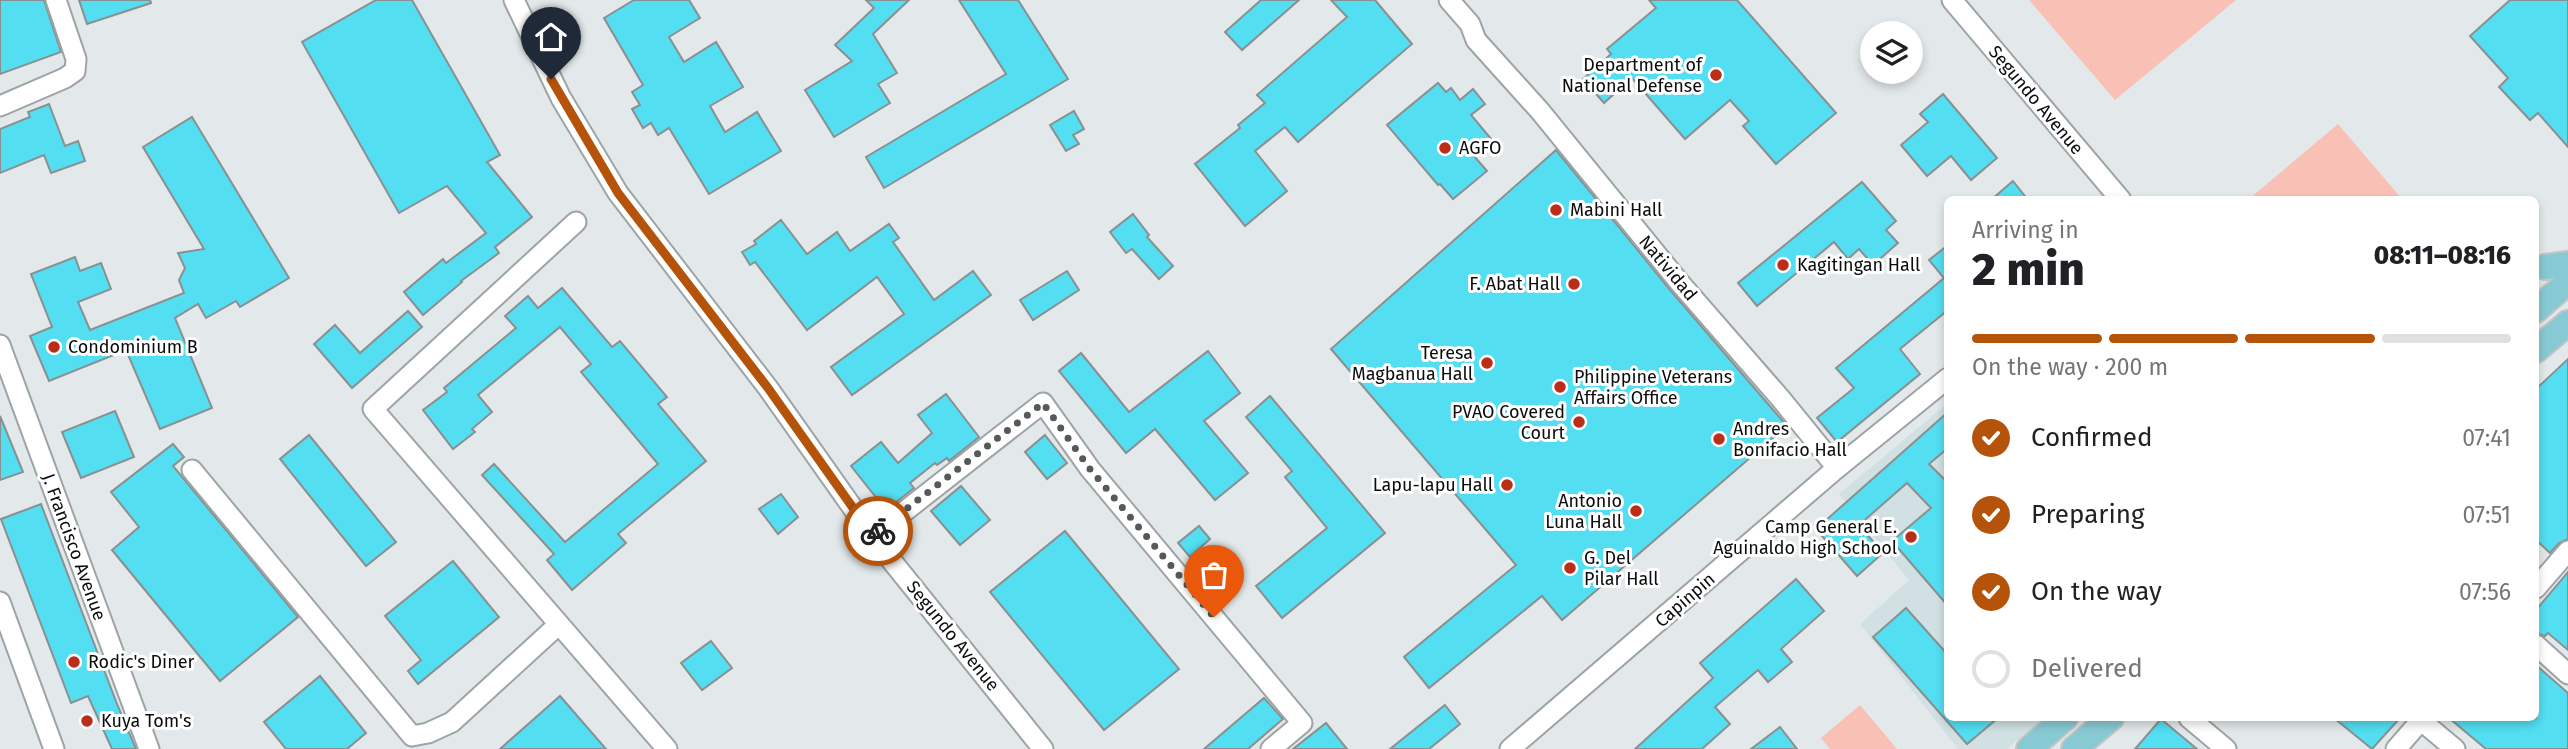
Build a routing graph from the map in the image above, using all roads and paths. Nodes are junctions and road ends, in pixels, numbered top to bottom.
1 (56, 0) edge
2 (514, 0) edge
3 (1449, 0) edge
4 (1952, 0) edge
5 (0, 106) edge
6 (2117, 196) edge
7 (576, 222) dead end
8 (2568, 323) edge
9 (0, 345) edge
10 (2539, 347) edge
11 (1944, 381) edge
12 (1837, 468) junction
13 (192, 470) dead end
14 (873, 536) junction
15 (2568, 551) edge
16 (2539, 585) edge
17 (0, 602) edge
18 (558, 625) junction
19 (2539, 648) edge
20 (2568, 674) edge
21 (2062, 721) edge
22 (2107, 721) edge
23 (2193, 721) edge
24 (2419, 721) edge
25 (2424, 721) edge
26 (54, 749) edge
27 (149, 749) edge
28 (667, 749) edge
29 (1044, 749) edge
30 (1271, 749) edge
31 (1510, 749) edge
32 (2029, 749) edge
33 (2074, 749) edge
34 (2226, 749) edge
35 (2396, 749) edge
36 (2455, 749) edge

1 - 5 street
2 - 14 street, Segundo Avenue
3 - 12 street, Natividad
4 - 6 street, Segundo Avenue
7 - 18 street
8 - 10 main road
9 - 27 street, J. Francisco Avenue
11 - 12 street, Capinpin
12 - 31 street, Capinpin
13 - 18 street
14 - 29 street, Segundo Avenue
14 - 30 street
15 - 16 street
17 - 26 street
18 - 28 street
19 - 20 street
21 - 32 main road
22 - 33 main road
23 - 34 street
24 - 35 street
25 - 36 street

